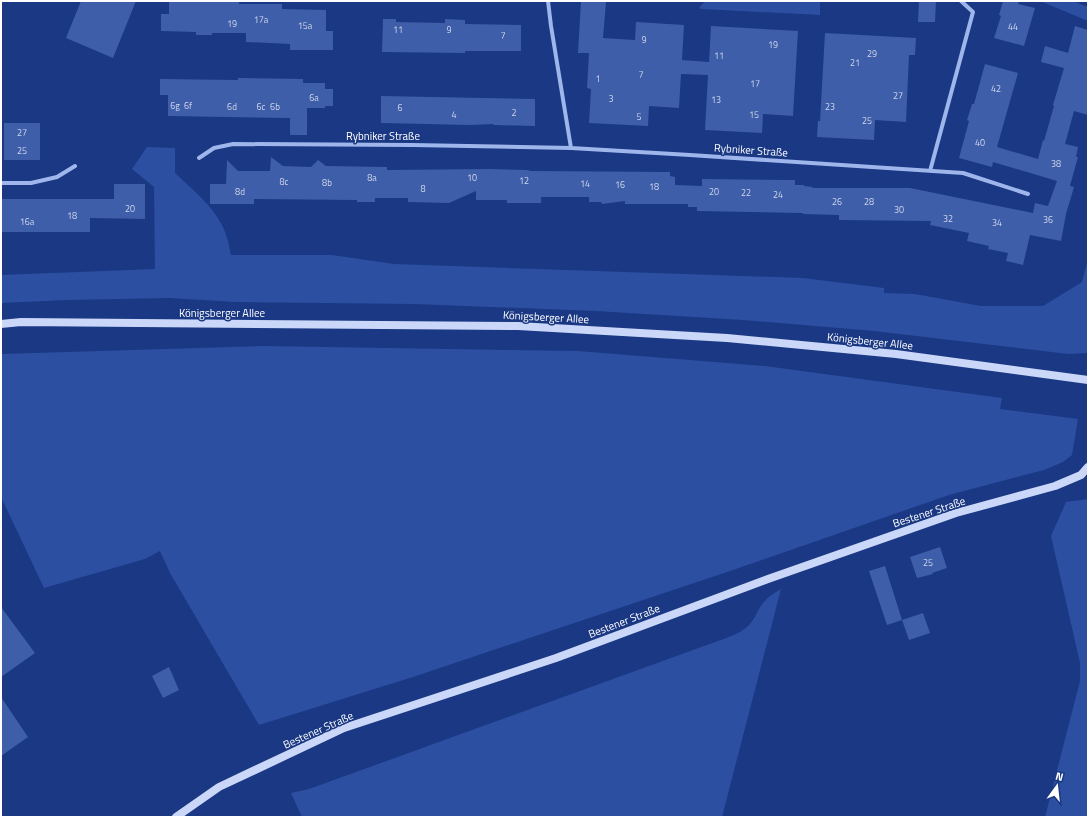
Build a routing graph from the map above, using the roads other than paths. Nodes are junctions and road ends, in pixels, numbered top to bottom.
1 (548, 1) edge
2 (961, 1) edge
3 (571, 148) junction
4 (199, 158) dead end
5 (75, 166) dead end
6 (930, 171) junction
7 (1, 183) edge
8 (1028, 194) dead end
9 (1, 324) edge
10 (1088, 380) edge
11 (1088, 467) edge
12 (176, 817) edge

1 - 3 street
2 - 6 street
3 - 4 street, Rybniker Straße
3 - 6 street, Rybniker Straße
5 - 7 street
6 - 8 street, Rybniker Straße
9 - 10 main road, Königsberger Allee
11 - 12 main road, Bestener Straße

